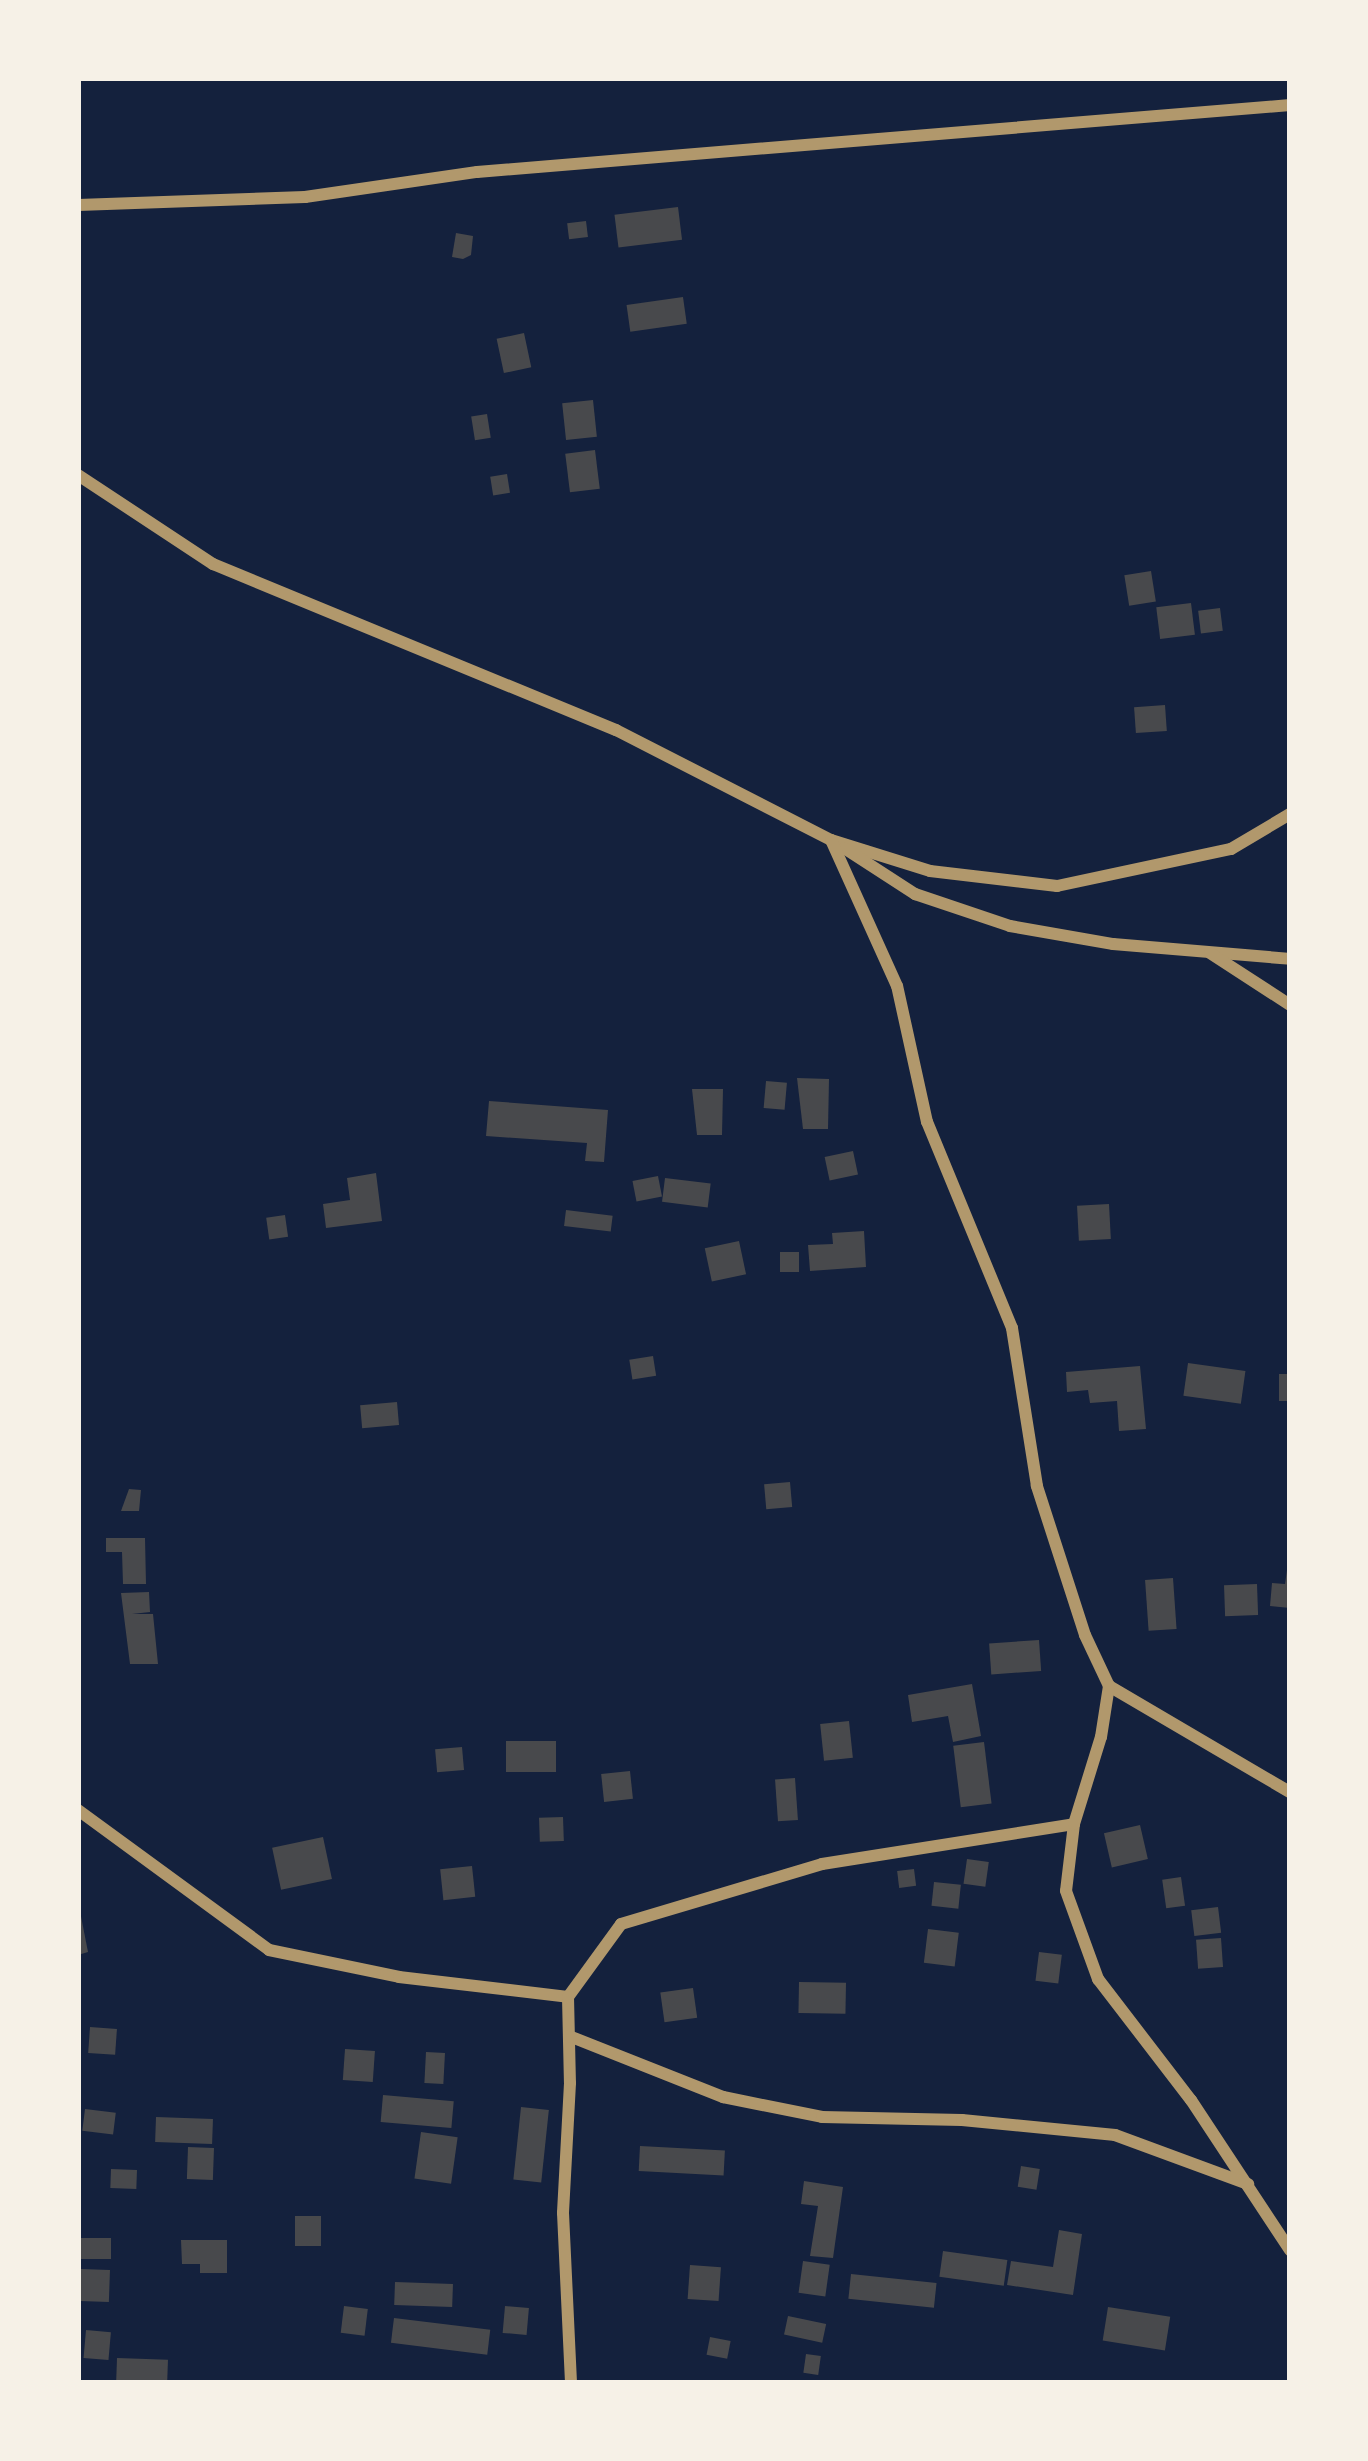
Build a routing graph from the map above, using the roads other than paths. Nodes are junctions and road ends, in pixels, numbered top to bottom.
1 (1290, 105) edge
2 (78, 205) edge
3 (78, 475) edge
4 (1290, 814) edge
5 (831, 840) junction
6 (1204, 949) junction
7 (1290, 958) edge
8 (1290, 1005) edge
9 (1109, 1686) junction
10 (1290, 1792) edge
11 (78, 1810) edge
12 (1074, 1825) junction
13 (568, 1997) junction
14 (569, 2036) junction
15 (1248, 2185) junction
16 (1290, 2250) edge
17 (571, 2383) edge

1 - 2 street
3 - 5 street
4 - 5 street
5 - 6 street
5 - 9 street
6 - 7 street
6 - 8 street
9 - 10 street
9 - 12 street
11 - 13 street
12 - 13 street
12 - 15 street
13 - 14 street
14 - 15 street
14 - 17 street
15 - 16 street

